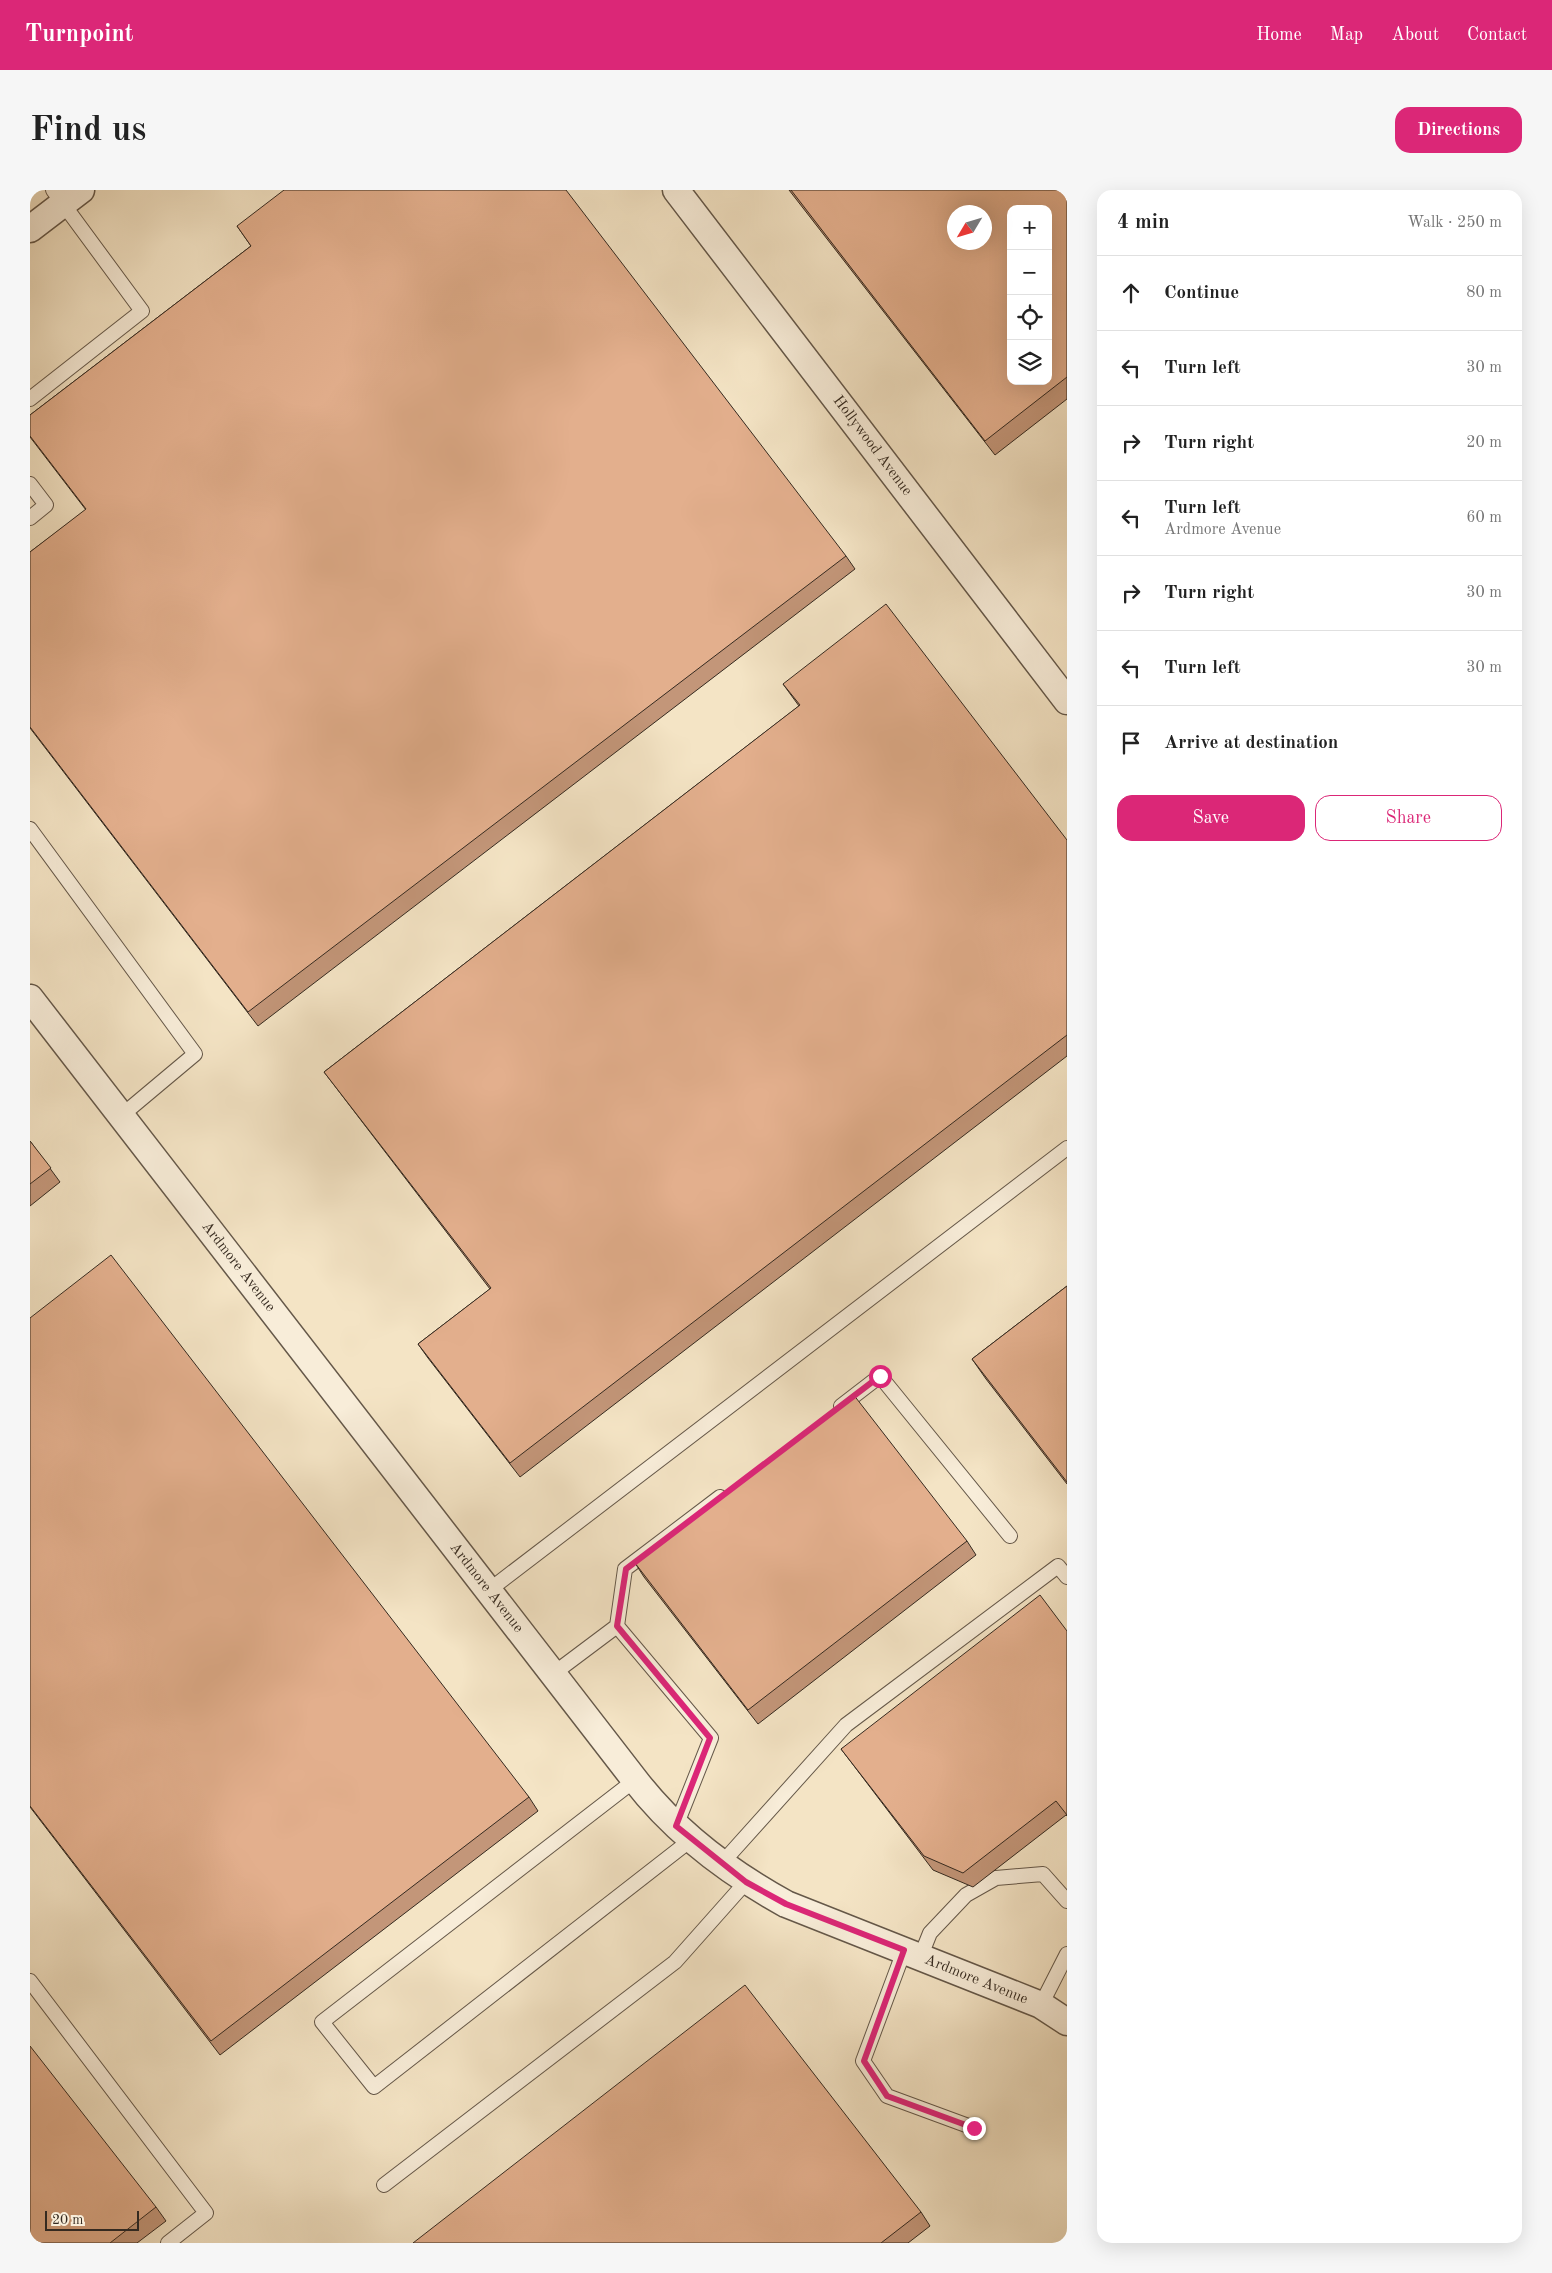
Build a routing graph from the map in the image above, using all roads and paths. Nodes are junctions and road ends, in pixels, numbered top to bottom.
1 (676, 190) edge
2 (65, 195) edge
3 (30, 229) edge
4 (30, 399) edge
5 (30, 484) edge
6 (30, 518) edge
7 (1067, 701) edge
8 (30, 829) edge
9 (30, 998) edge
10 (121, 1116) junction
11 (1067, 1148) edge
12 (832, 1412) edge
13 (729, 1491) edge
14 (1010, 1536) dead end
15 (1067, 1577) edge
16 (488, 1590) junction
17 (617, 1626) junction
18 (552, 1674) junction
19 (634, 1780) junction
20 (684, 1833) junction
21 (722, 1863) junction
22 (746, 1882) junction
23 (1067, 1901) edge
24 (912, 1954) junction
25 (1067, 1954) edge
26 (30, 1980) edge
27 (1041, 2006) junction
28 (1067, 2022) edge
29 (974, 2128) dead end
30 (384, 2185) dead end
31 (168, 2243) edge

1 - 7 street, Hollywood Avenue
2 - 3 street
2 - 4 lane
5 - 6 lane
8 - 10 lane
9 - 10 street, Ardmore Avenue
10 - 16 street, Ardmore Avenue
11 - 16 lane
12 - 14 lane
13 - 17 lane
15 - 21 lane
16 - 18 street, Ardmore Avenue
17 - 18 lane
17 - 20 lane
18 - 19 street, Ardmore Avenue
19 - 20 street, Ardmore Avenue
19 - 20 lane
20 - 21 street, Ardmore Avenue
21 - 22 street, Ardmore Avenue
22 - 24 street, Ardmore Avenue
22 - 30 lane
23 - 24 lane
24 - 27 street, Ardmore Avenue
24 - 29 lane
25 - 27 lane
26 - 31 lane
27 - 28 street, Ardmore Avenue

